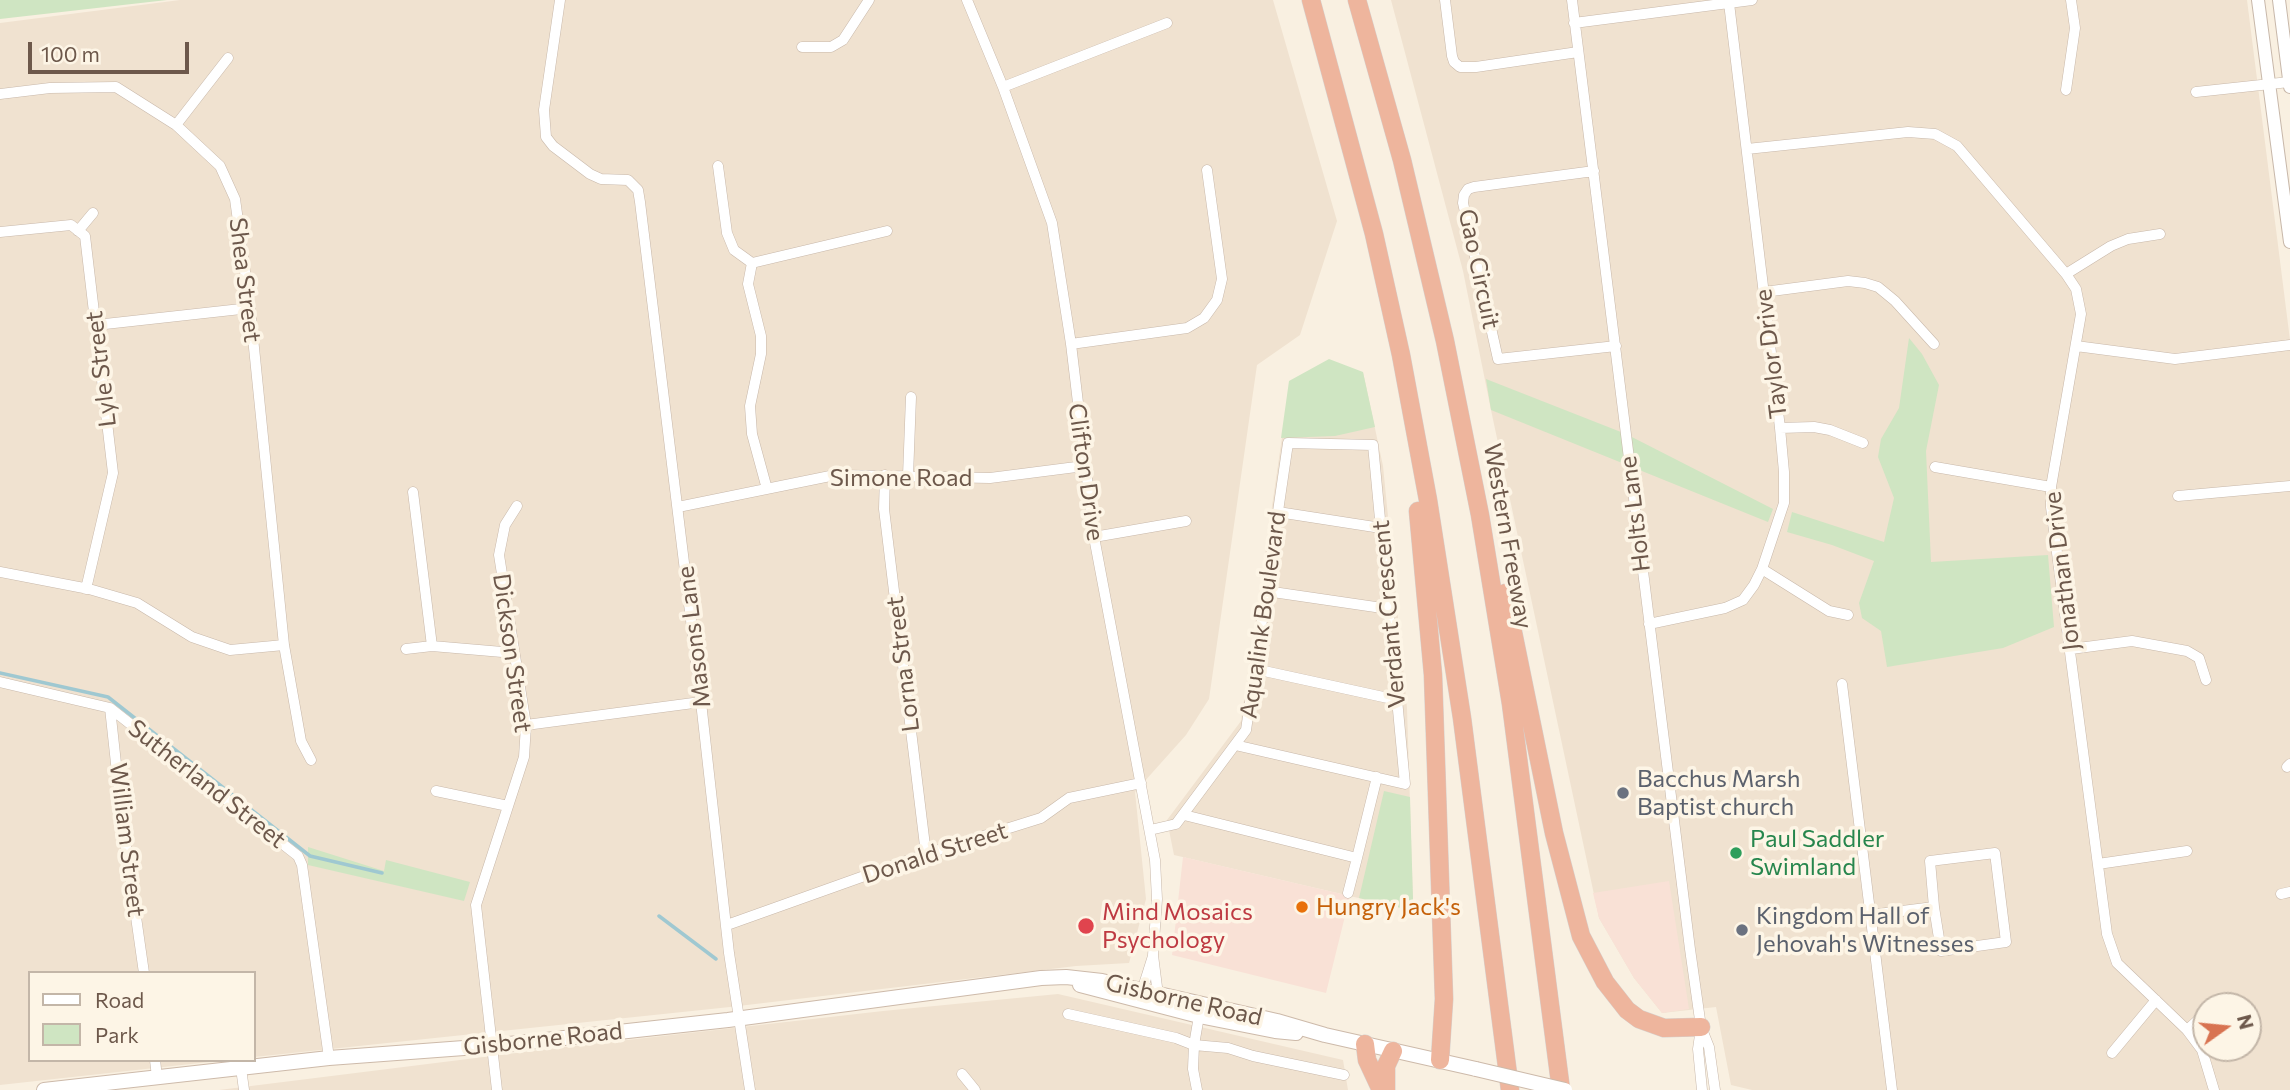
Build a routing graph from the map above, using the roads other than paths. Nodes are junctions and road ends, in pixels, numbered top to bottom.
1 (560, 0) edge
2 (869, 0) edge
3 (967, 0) edge
4 (1311, 0) edge
5 (1357, 0) edge
6 (1444, 0) edge
7 (1572, 0) edge
8 (1752, 0) edge
9 (2071, 0) edge
10 (2258, 0) edge
11 (2279, 0) edge
12 (1729, 3) junction
13 (1167, 23) dead end
14 (1574, 23) junction
15 (802, 47) dead end
16 (1578, 52) junction
17 (228, 58) dead end
18 (2289, 82) edge
19 (2268, 85) junction
20 (1003, 87) junction
21 (2290, 87) edge
22 (2066, 90) dead end
23 (2196, 92) dead end
24 (0, 94) edge
25 (176, 125) junction
26 (1747, 149) junction
27 (718, 166) dead end
28 (1207, 170) dead end
29 (1594, 171) junction
30 (93, 213) dead end
31 (2289, 220) edge
32 (78, 231) junction
33 (887, 231) dead end
34 (0, 232) edge
35 (2160, 234) dead end
36 (2290, 242) edge
37 (752, 263) junction
38 (2066, 274) junction
39 (1764, 292) junction
40 (250, 308) junction
41 (96, 325) junction
42 (1071, 344) junction
43 (1934, 344) dead end
44 (2290, 345) edge
45 (1616, 346) junction
46 (2076, 346) junction
47 (1401, 355) junction
48 (911, 397) dead end
49 (1780, 428) junction
50 (1466, 438) junction
51 (1863, 443) dead end
52 (1373, 445) joint
53 (1084, 466) junction
54 (1935, 467) dead end
55 (885, 475) junction
56 (908, 476) junction
57 (2290, 486) edge
58 (2051, 487) junction
59 (767, 489) junction
60 (413, 492) dead end
61 (2178, 496) dead end
62 (517, 506) dead end
63 (678, 507) junction
64 (1278, 512) junction
65 (1186, 521) dead end
66 (1381, 528) junction
67 (1094, 537) junction
68 (1762, 569) junction
69 (0, 572) edge
70 (86, 589) junction
71 (1266, 592) junction
72 (1389, 609) junction
73 (1848, 615) dead end
74 (1649, 624) junction
75 (284, 645) junction
76 (432, 646) junction
77 (406, 649) dead end
78 (2071, 649) junction
79 (514, 653) junction
80 (1255, 669) junction
81 (2206, 680) dead end
82 (0, 682) edge
83 (1842, 684) dead end
84 (1397, 700) junction
85 (701, 702) junction
86 (110, 708) junction
87 (526, 725) junction
88 (1235, 745) junction
89 (311, 760) dead end
90 (1377, 777) junction
91 (1141, 783) junction
92 (436, 791) dead end
93 (508, 806) junction
94 (1184, 815) junction
95 (1150, 830) junction
96 (2187, 851) dead end
97 (926, 854) junction
98 (1357, 858) junction
99 (2098, 864) junction
100 (1349, 893) dead end
101 (1934, 907) junction
102 (1870, 915) junction
103 (727, 925) junction
104 (1153, 955) junction
105 (144, 971) edge
106 (1140, 996) junction
107 (1157, 1000) junction
108 (2156, 1000) junction
109 (1200, 1011) junction
110 (1068, 1014) dead end
111 (738, 1018) junction
112 (2192, 1026) edge
113 (1701, 1027) junction
114 (2187, 1030) junction
115 (1365, 1044) junction
116 (1194, 1045) junction
117 (491, 1046) junction
118 (1393, 1051) junction
119 (2112, 1053) dead end
120 (329, 1058) junction
121 (1440, 1060) junction
122 (155, 1062) edge
123 (241, 1068) junction
124 (962, 1074) dead end
125 (1344, 1075) dead end
126 (158, 1077) junction
127 (65, 1089) edge
128 (44, 1090) edge
129 (244, 1090) edge
130 (497, 1090) edge
131 (750, 1090) edge
132 (975, 1090) edge
133 (1197, 1090) edge
134 (1381, 1090) edge
135 (1386, 1090) edge
136 (1510, 1090) edge
137 (1563, 1090) edge
138 (1702, 1090) edge
139 (1715, 1090) edge
140 (1892, 1090) edge
141 (2214, 1090) edge

1 - 63 street, Masons Lane
2 - 15 street
3 - 20 street, Clifton Drive
4 - 47 highway
5 - 50 highway, Western Freeway
6 - 16 street
7 - 14 street, Holts Lane
8 - 12 street
9 - 22 street
10 - 19 street
11 - 18 street
12 - 14 street
12 - 26 street, Taylor Drive
13 - 20 street
14 - 16 street, Holts Lane
16 - 29 street, Holts Lane
17 - 25 street
18 - 19 street
18 - 21 street
19 - 23 street
19 - 31 street
20 - 42 street, Clifton Drive
24 - 25 street, Shea Street
25 - 40 street, Shea Street
26 - 38 street, Jonathan Drive
26 - 39 street, Taylor Drive
27 - 37 street
28 - 42 street
29 - 45 street, Holts Lane
29 - 45 street, Gao Circuit
30 - 32 street
31 - 36 street
32 - 34 street
32 - 41 street, Lyle Street
33 - 37 street
35 - 38 street
37 - 59 street
38 - 46 street, Jonathan Drive
39 - 43 street
39 - 49 street, Taylor Drive
40 - 41 street
40 - 75 street, Shea Street
41 - 70 street, Lyle Street
42 - 53 street, Clifton Drive
44 - 46 street
45 - 74 street, Holts Lane
46 - 58 street, Jonathan Drive
47 - 121 highway
47 - 136 highway
48 - 56 street
49 - 51 street
49 - 68 street, Taylor Drive
50 - 113 highway
50 - 137 highway, Western Freeway
52 - 64 street, Aqualink Boulevard
52 - 66 street, Verdant Crescent
53 - 56 street, Simone Road
53 - 67 street, Clifton Drive
54 - 58 street
55 - 56 street, Simone Road
55 - 59 street, Simone Road
55 - 97 street, Lorna Street
57 - 61 street
58 - 78 street, Jonathan Drive
59 - 63 street, Simone Road
60 - 76 street
62 - 79 street, Dickson Street
63 - 85 street, Masons Lane
64 - 66 street
64 - 71 street, Aqualink Boulevard
65 - 67 street
66 - 72 street, Verdant Crescent
67 - 91 street, Clifton Drive
68 - 73 street
68 - 74 street, Taylor Drive
69 - 70 street
70 - 75 street
71 - 72 street
71 - 80 street, Aqualink Boulevard
72 - 84 street, Verdant Crescent
74 - 113 street, Holts Lane
75 - 89 street, Shea Street
76 - 77 street
76 - 79 street
78 - 81 street
78 - 99 street, Jonathan Drive
79 - 87 street, Dickson Street
80 - 84 street
80 - 88 street, Aqualink Boulevard
82 - 86 street, Sutherland Street
83 - 102 street
84 - 90 street, Verdant Crescent
85 - 87 street
85 - 103 street, Masons Lane
86 - 105 street, William Street
86 - 120 street, Sutherland Street
87 - 93 street, Dickson Street
88 - 90 street
88 - 94 street, Aqualink Boulevard
90 - 98 street
91 - 95 street, Clifton Drive
91 - 97 street, Donald Street
92 - 93 street
93 - 117 street, Dickson Street
94 - 95 street, Aqualink Boulevard
94 - 98 street
95 - 104 street, Clifton Drive
96 - 99 street
97 - 103 street, Donald Street
98 - 100 street
99 - 108 street, Jonathan Drive
101 - 101 street
101 - 102 street
102 - 140 street
103 - 111 street, Masons Lane
104 - 106 street
104 - 107 street
106 - 107 main road, Gisborne Road
106 - 111 main road, Gisborne Road
107 - 109 main road, Gisborne Road
108 - 114 street, Jonathan Drive
108 - 119 street
109 - 115 main road, Gisborne Road
109 - 116 street
110 - 116 street
111 - 117 main road, Gisborne Road
111 - 131 street, Masons Lane
112 - 114 street
113 - 138 street, Holts Lane
113 - 139 street, Holts Lane
114 - 141 street, Jonathan Drive
115 - 118 main road, Gisborne Road
115 - 134 highway
116 - 125 street
116 - 133 street
117 - 120 main road, Gisborne Road
117 - 130 street, Dickson Street
118 - 121 main road, Gisborne Road
118 - 135 highway
120 - 123 main road, Gisborne Road
121 - 137 main road, Gisborne Road, bridge
122 - 126 street
123 - 126 main road, Gisborne Road
123 - 129 street
124 - 132 street
126 - 127 main road, Gisborne Road
127 - 128 main road, Gisborne Road

